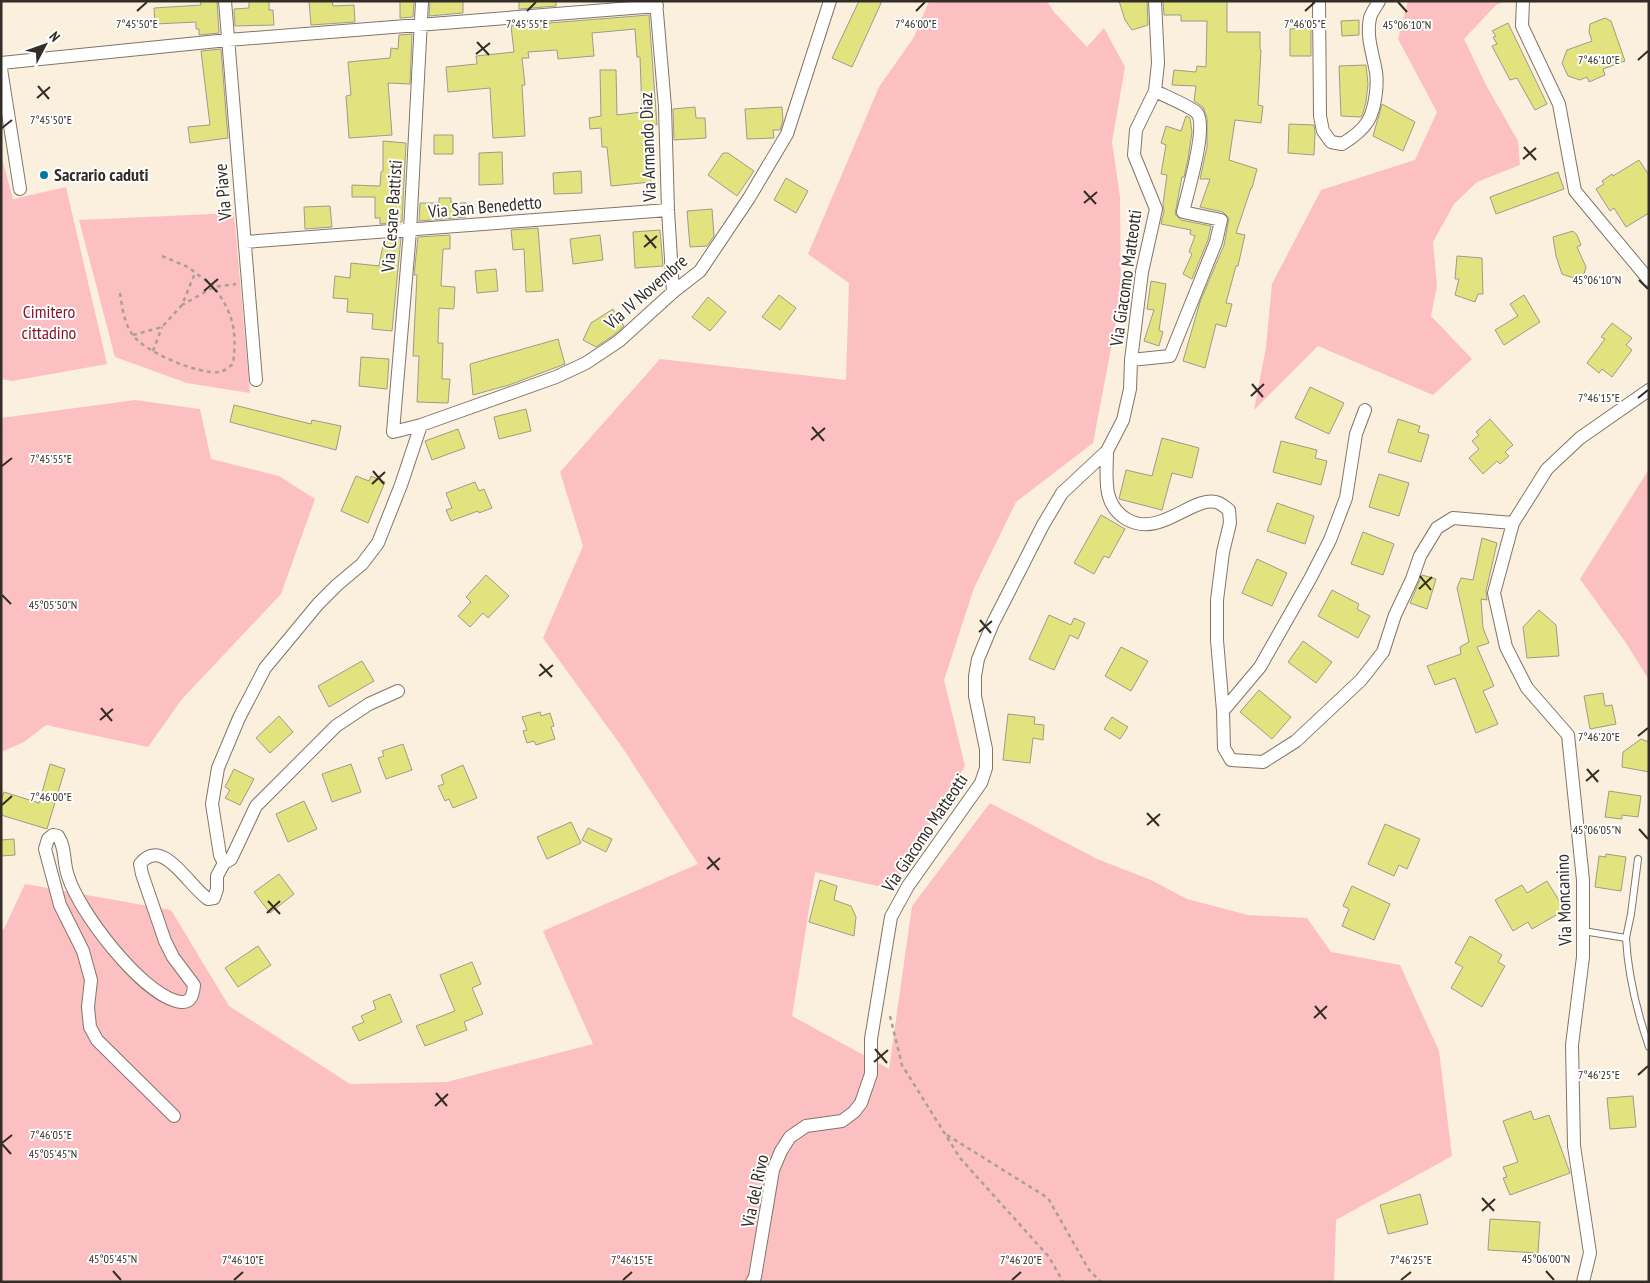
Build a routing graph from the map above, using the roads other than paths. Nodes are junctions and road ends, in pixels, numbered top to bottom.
1 (225, 1) edge
2 (422, 1) edge
3 (830, 1) edge
4 (1155, 1) edge
5 (1319, 1) edge
6 (1379, 1) edge
7 (1523, 1) edge
8 (656, 4) edge
9 (421, 25) junction
10 (228, 40) junction
11 (1, 63) edge
12 (1, 69) edge
13 (1155, 90) junction
14 (20, 189) dead end
15 (668, 210) junction
16 (410, 231) junction
17 (245, 242) junction
18 (1649, 280) edge
19 (673, 292) junction
20 (1131, 360) junction
21 (256, 380) dead end
22 (1649, 390) edge
23 (1365, 410) dead end
24 (421, 425) junction
25 (393, 432) joint
26 (1107, 450) junction
27 (1512, 523) junction
28 (398, 692) dead end
29 (1223, 710) junction
30 (1638, 859) dead end
31 (224, 863) junction
32 (1583, 931) junction
33 (1626, 938) junction
34 (881, 980) joint
35 (1649, 1047) edge
36 (174, 1116) dead end
37 (752, 1282) edge
38 (1583, 1282) edge

1 - 10 street, Via Piave
2 - 9 street, Via Cesare Battisti
3 - 19 street, Via IV Novembre
4 - 13 street, Via Giacomo Matteotti
5 - 6 street
7 - 18 street
8 - 9 street
8 - 15 street, Via Armando Diaz
9 - 10 street
9 - 16 street, Via Cesare Battisti
10 - 11 street
10 - 17 street, Via Piave
12 - 14 street
13 - 20 street, Via Giacomo Matteotti
13 - 20 street, Via Giacomo Matteotti
15 - 16 street, Via San Benedetto
15 - 19 street, Via Armando Diaz
16 - 17 street, Via San Benedetto
16 - 25 street, Via Cesare Battisti
17 - 21 street, Via Piave
19 - 24 street, Via IV Novembre
20 - 26 street, Via Giacomo Matteotti
22 - 27 street, Via Moncanino
23 - 29 street
24 - 25 street, Via IV Novembre
24 - 31 street
26 - 29 street
26 - 34 street, Via Giacomo Matteotti
27 - 29 street
27 - 32 street, Via Moncanino
28 - 31 street
30 - 33 lane
31 - 36 street
32 - 33 lane
32 - 38 street, Via Moncanino
33 - 35 lane
34 - 37 street, Via del Rivo

